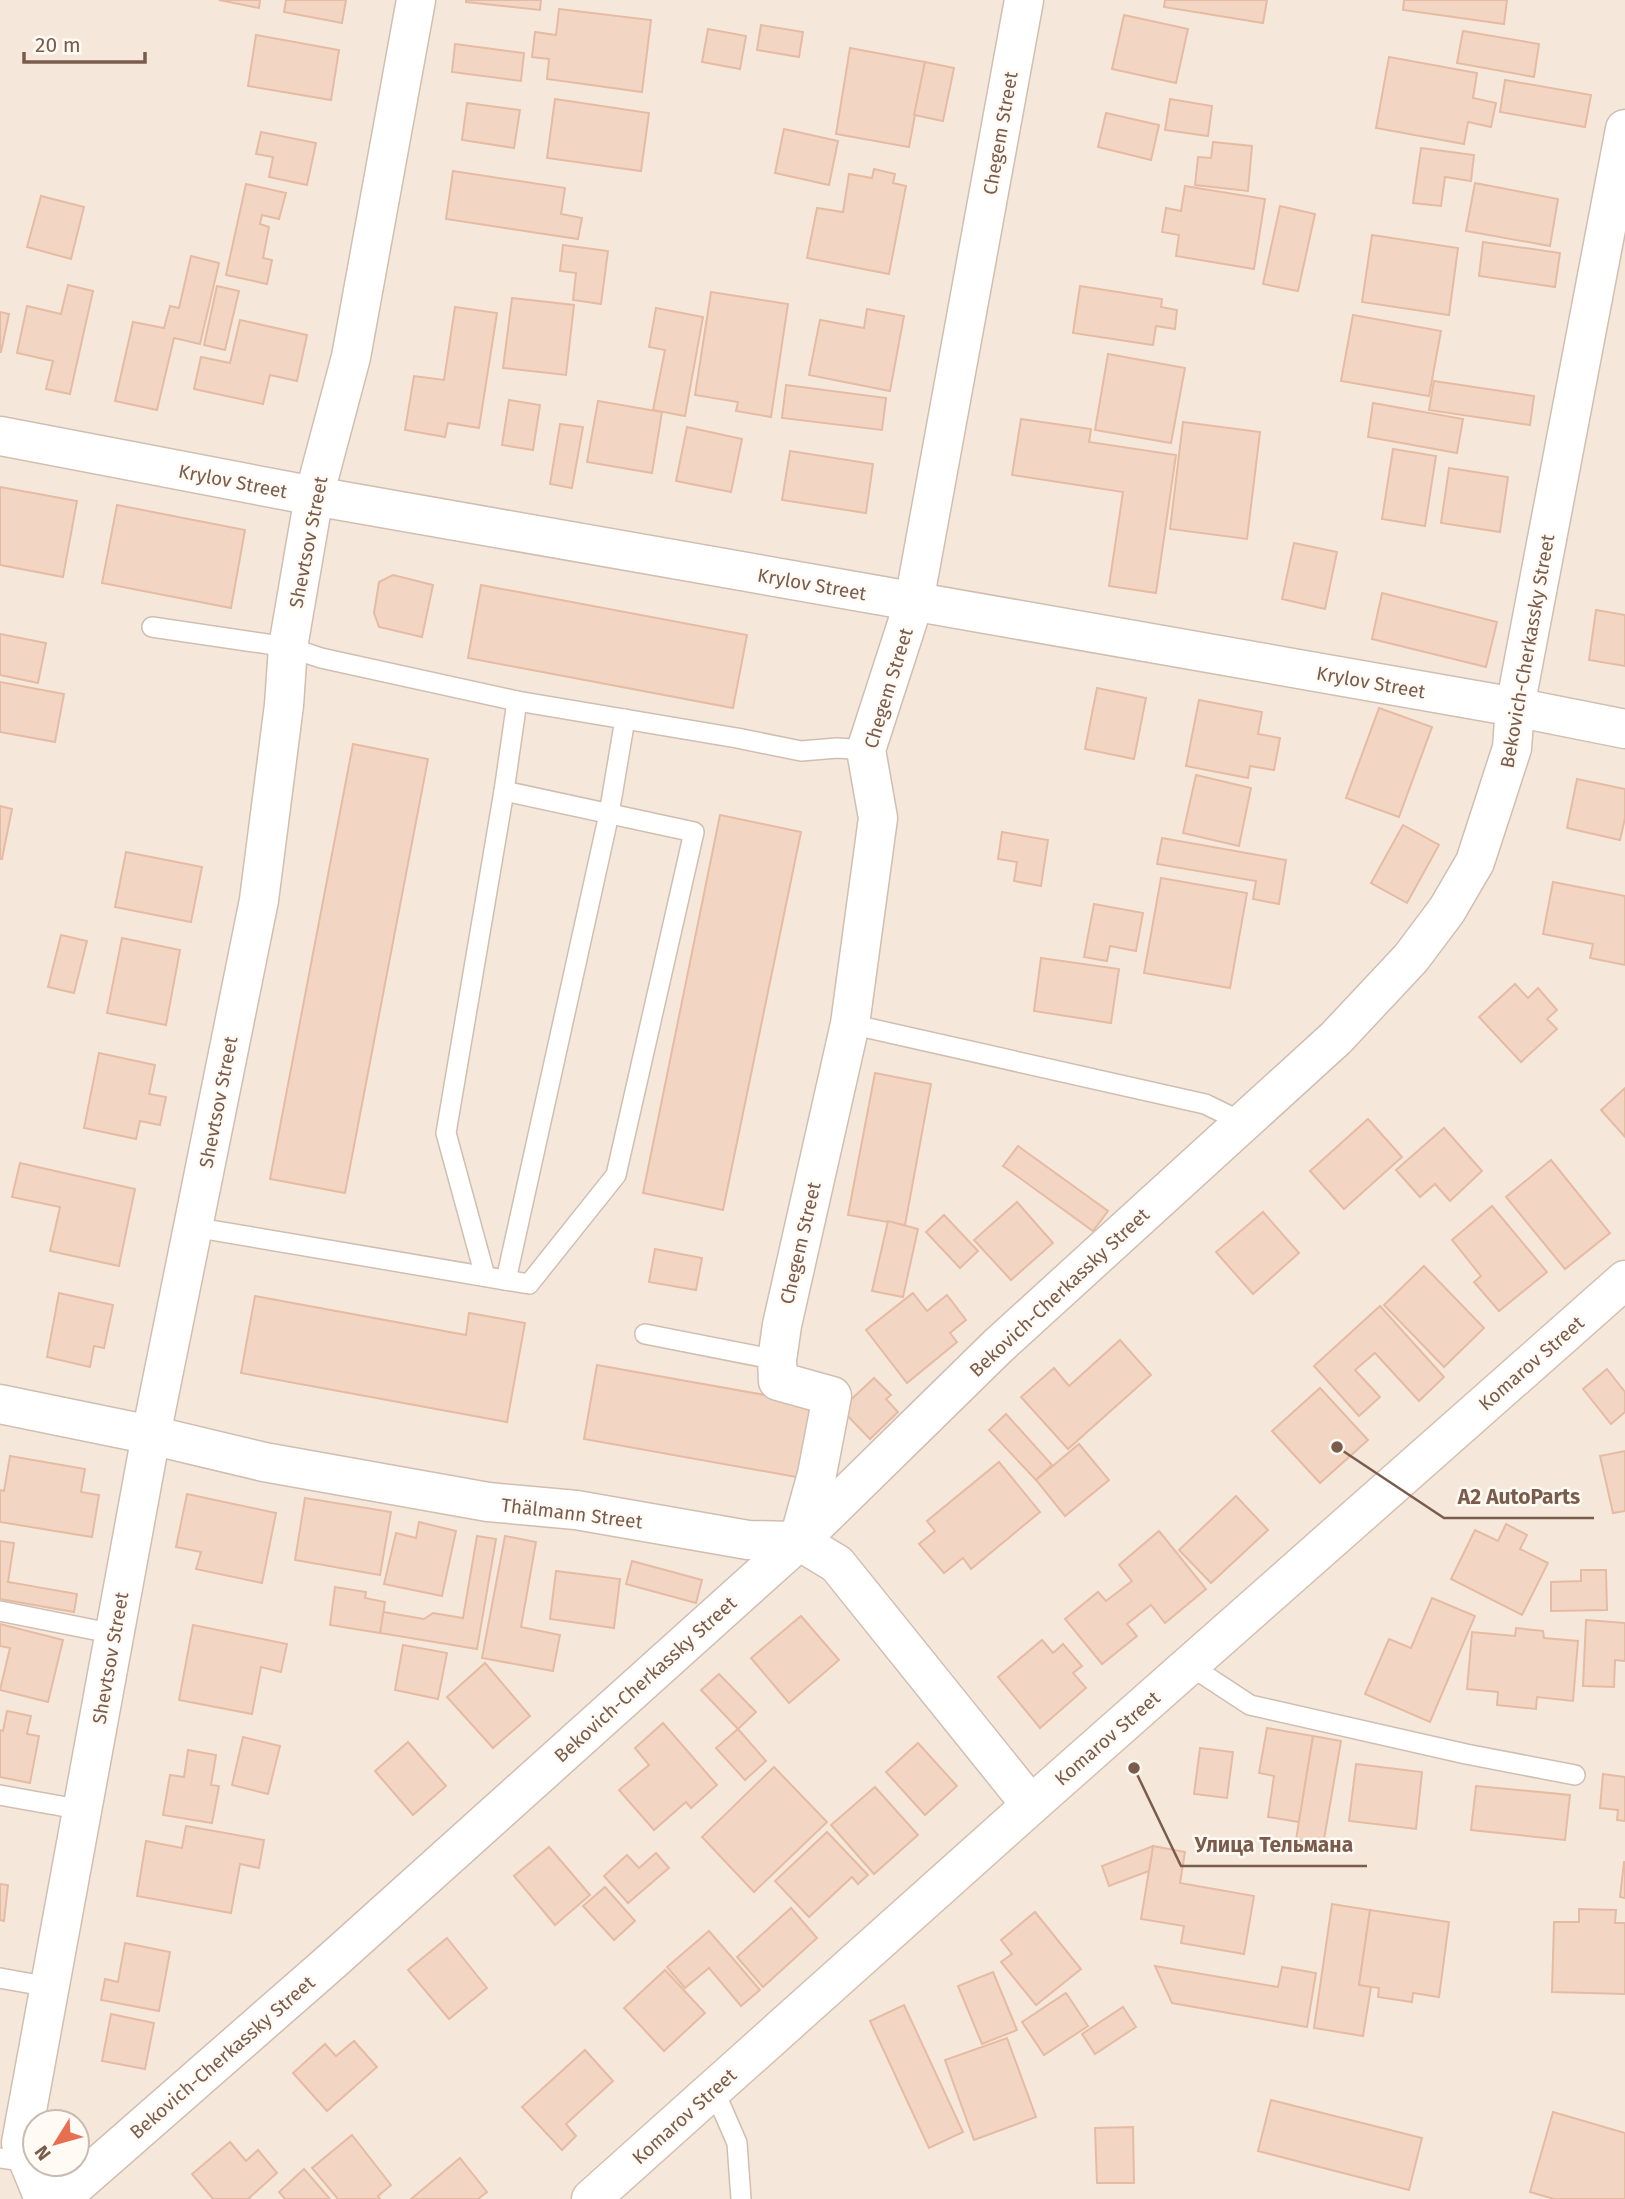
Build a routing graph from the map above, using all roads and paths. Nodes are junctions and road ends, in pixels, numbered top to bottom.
1 (416, 0) edge
2 (1024, 0) edge
3 (1625, 129) edge
4 (0, 436) edge
5 (314, 496) junction
6 (914, 602) junction
7 (152, 627) dead end
8 (288, 647) junction
9 (517, 701) junction
10 (1515, 707) junction
11 (625, 719) junction
12 (1625, 729) edge
13 (866, 750) junction
14 (504, 791) junction
15 (609, 814) junction
16 (850, 1024) junction
17 (1244, 1123) junction
18 (193, 1227) junction
19 (485, 1276) junction
20 (506, 1280) junction
21 (1625, 1280) edge
22 (645, 1334) dead end
23 (778, 1360) junction
24 (0, 1404) edge
25 (151, 1435) junction
26 (799, 1541) junction
27 (0, 1611) edge
28 (115, 1634) junction
29 (1189, 1665) junction
30 (1575, 1774) dead end
31 (0, 1795) edge
32 (1031, 1805) junction
33 (83, 1810) junction
34 (0, 1978) edge
35 (50, 1987) junction
36 (714, 2090) junction
37 (14, 2160) edge
38 (44, 2199) edge
39 (60, 2199) edge
40 (591, 2199) edge
41 (741, 2199) edge

1 - 5 street, Shevtsov Street
2 - 6 street, Chegem Street
3 - 10 street, Bekovich-Cherkassky Street
4 - 5 street, Krylov Street
5 - 6 street, Krylov Street
5 - 8 street, Shevtsov Street
6 - 10 street, Krylov Street
6 - 13 street, Chegem Street
7 - 8 lane
8 - 9 lane
8 - 18 street, Shevtsov Street
9 - 11 lane
9 - 14 lane
10 - 12 street, Krylov Street
10 - 17 street, Bekovich-Cherkassky Street
11 - 13 lane
11 - 15 lane
13 - 16 street, Chegem Street
14 - 15 lane
14 - 19 lane
15 - 20 lane
15 - 20 lane
16 - 17 lane
16 - 23 street, Chegem Street
17 - 26 street, Bekovich-Cherkassky Street
18 - 19 lane
18 - 25 street, Shevtsov Street
19 - 20 lane
21 - 29 street, Komarov Street
22 - 23 lane
23 - 26 street
24 - 25 street, Thälmann Street
25 - 26 street, Thälmann Street
25 - 28 street, Shevtsov Street
26 - 32 street
26 - 39 street, Bekovich-Cherkassky Street
27 - 28 lane
28 - 33 street, Shevtsov Street
29 - 30 lane
29 - 32 street, Komarov Street
31 - 33 lane
32 - 36 street, Komarov Street
33 - 35 street, Shevtsov Street
34 - 35 lane
35 - 37 street, Shevtsov Street
36 - 40 street, Komarov Street
36 - 41 lane
37 - 38 street, Shevtsov Street

